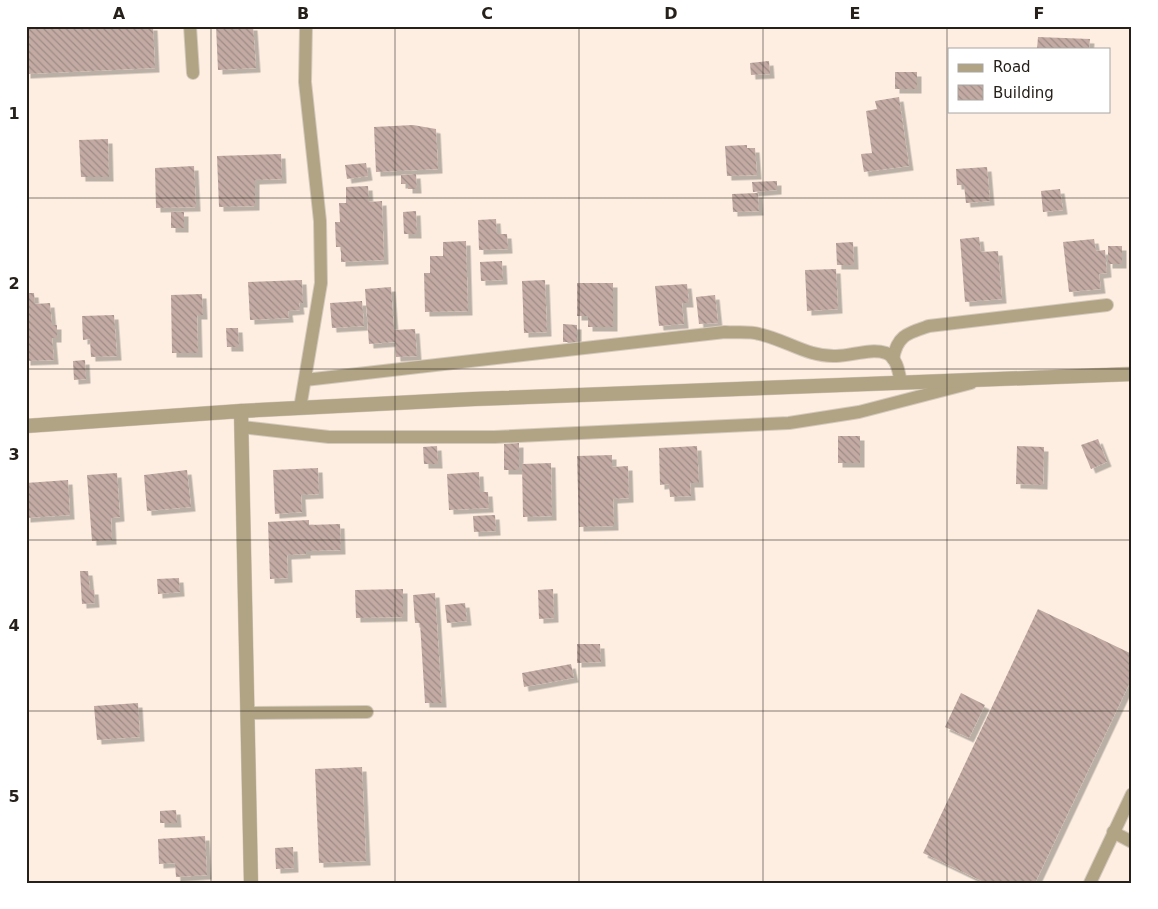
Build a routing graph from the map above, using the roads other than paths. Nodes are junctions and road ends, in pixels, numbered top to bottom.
1 (190, 26) edge
2 (306, 26) edge
3 (193, 73) dead end
4 (1107, 305) dead end
5 (893, 359) junction
6 (1132, 374) edge
7 (305, 380) junction
8 (986, 380) junction
9 (901, 383) junction
10 (300, 408) junction
11 (242, 411) junction
12 (26, 426) edge
13 (242, 427) junction
14 (367, 712) dead end
15 (248, 713) junction
16 (1132, 794) edge
17 (1114, 832) junction
18 (1132, 842) edge
19 (251, 883) edge
20 (1090, 883) edge

1 - 3 lane
2 - 7 lane
4 - 5 lane
5 - 7 lane
5 - 9 lane
6 - 8 street
7 - 10 lane
8 - 9 street
8 - 13 lane
9 - 10 street
10 - 11 street
11 - 12 street
11 - 13 street
13 - 15 street
14 - 15 lane
15 - 19 street
16 - 17 lane
17 - 18 lane
17 - 20 lane

